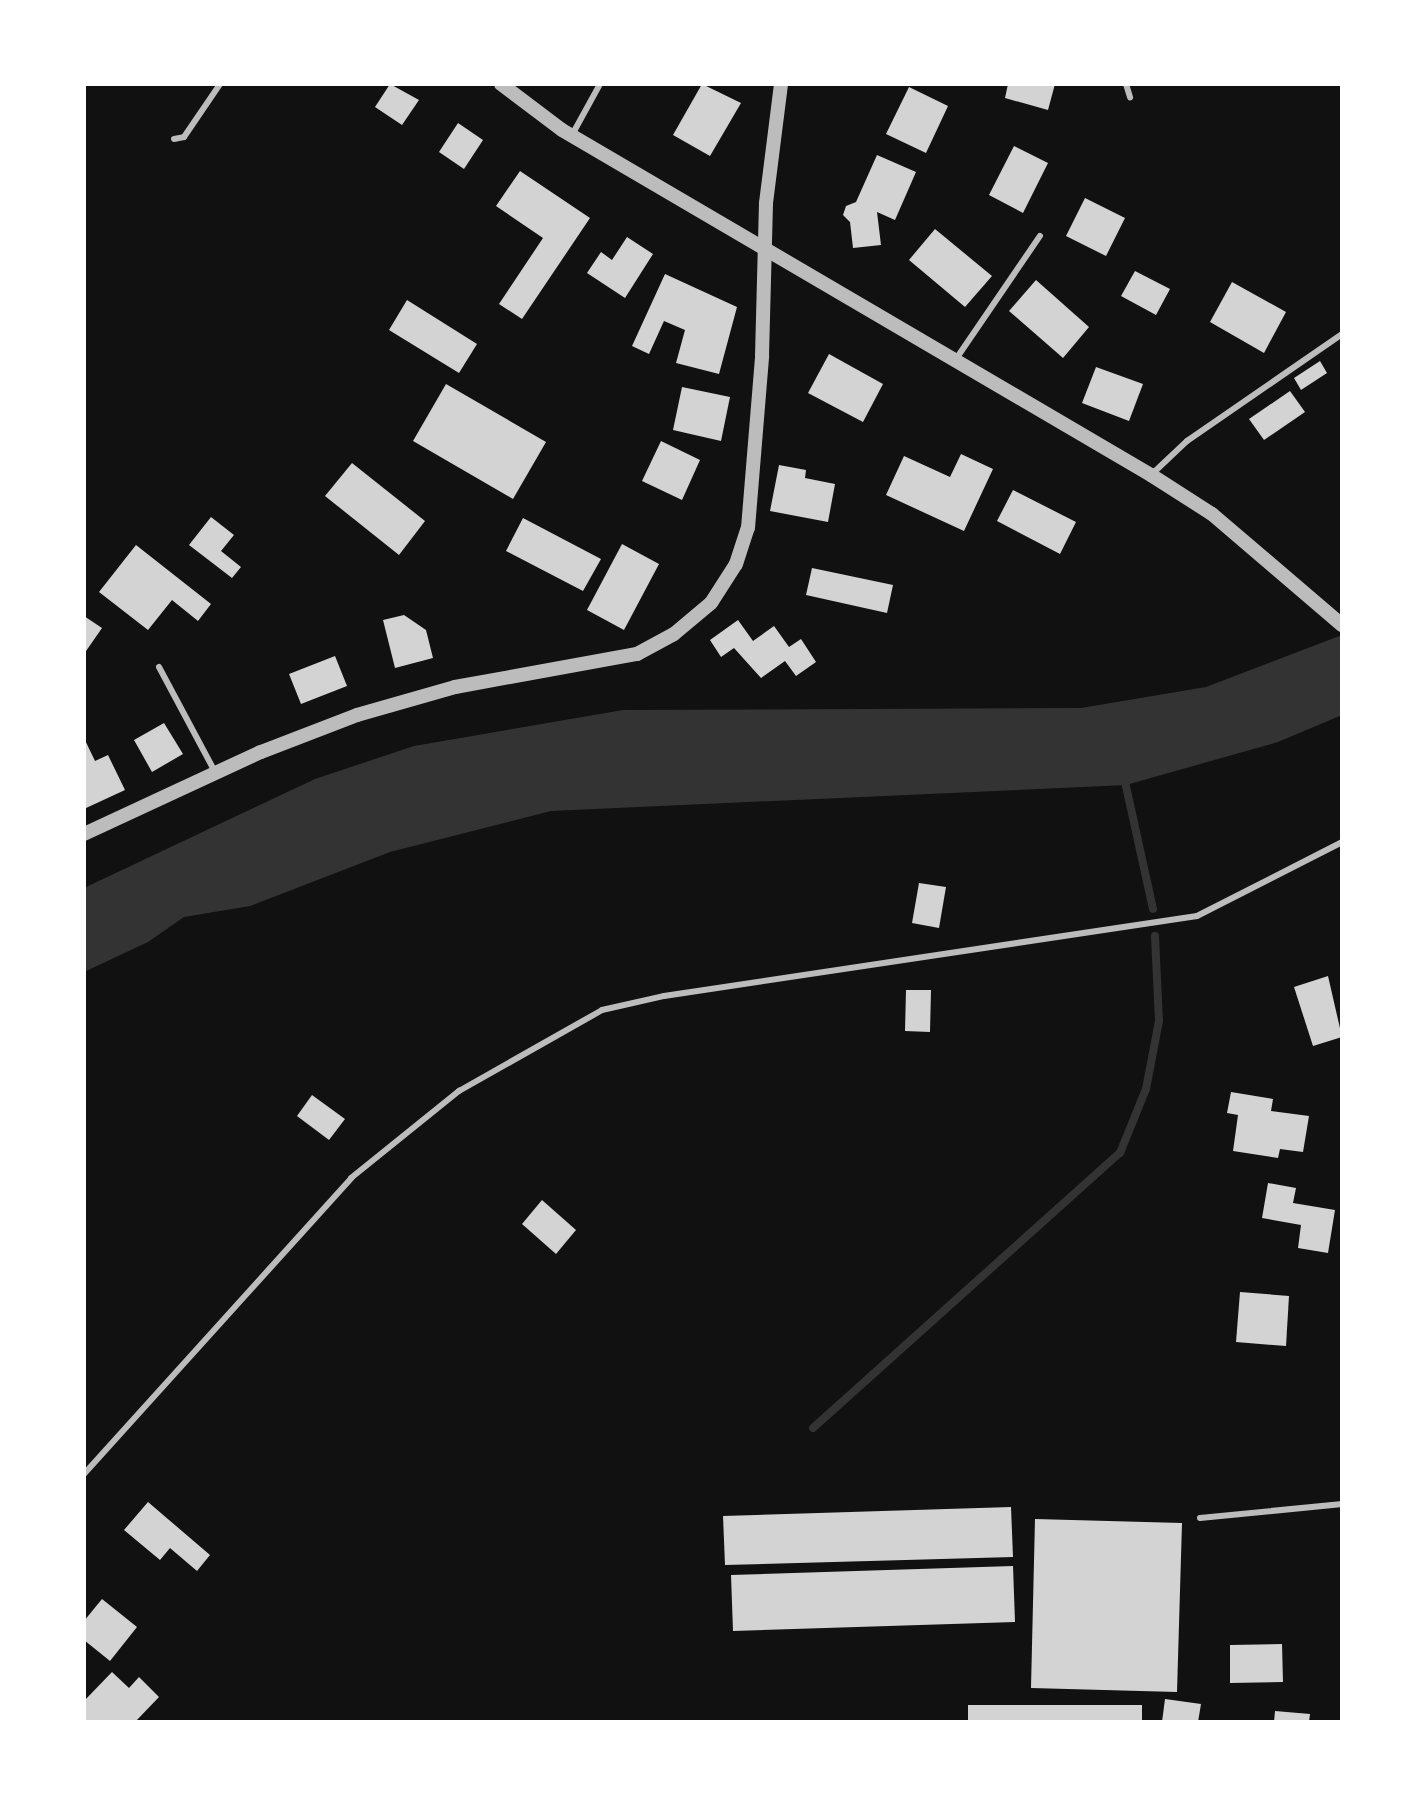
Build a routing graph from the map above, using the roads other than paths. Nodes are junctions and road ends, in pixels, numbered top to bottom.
1 (220, 84) edge
2 (501, 84) edge
3 (600, 84) edge
4 (781, 84) edge
5 (1126, 84) edge
6 (1130, 97) dead end
7 (572, 135) junction
8 (174, 139) dead end
9 (1040, 236) dead end
10 (765, 248) junction
11 (1342, 334) edge
12 (956, 359) junction
13 (1151, 475) junction
14 (1342, 625) edge
15 (159, 667) dead end
16 (215, 772) junction
17 (84, 834) edge
18 (1342, 842) edge
19 (84, 1474) edge
20 (1342, 1504) edge
21 (1200, 1518) dead end

1 - 8 lane
2 - 7 street
3 - 7 lane
4 - 10 street
5 - 6 lane
7 - 10 street
9 - 12 lane
10 - 12 street
10 - 16 street
11 - 13 lane
12 - 13 street
13 - 14 street
15 - 16 lane
16 - 17 street
18 - 19 lane
20 - 21 lane

